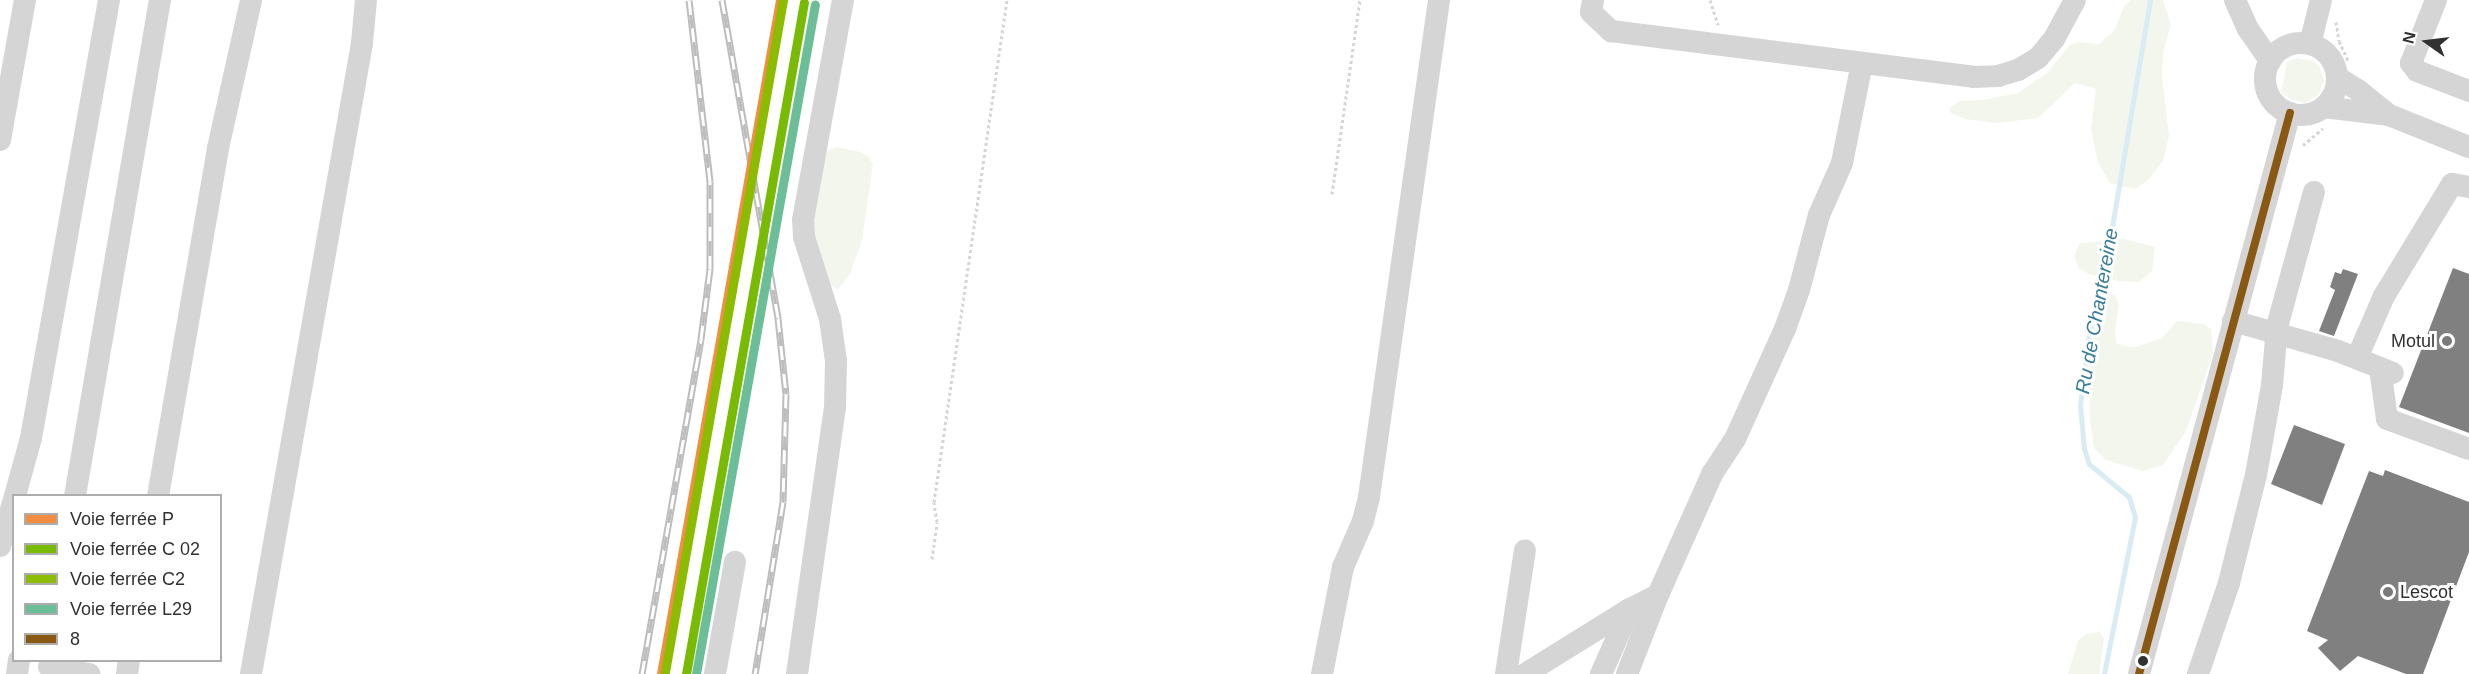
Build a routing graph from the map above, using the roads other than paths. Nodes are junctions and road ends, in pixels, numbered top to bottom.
1 (25, 0) edge
2 (109, 0) edge
3 (160, 0) edge
4 (251, 0) edge
5 (366, 0) edge
6 (843, 0) edge
7 (1439, 0) edge
8 (1593, 0) edge
9 (2075, 0) edge
10 (2235, 0) edge
11 (2321, 0) edge
12 (2436, 0) edge
13 (2310, 44) junction
14 (2270, 61) junction
15 (1862, 63) junction
16 (2344, 72) junction
17 (2469, 91) edge
18 (2324, 107) junction
19 (2289, 113) junction
20 (2389, 115) junction
21 (0, 140) edge
22 (2469, 147) edge
23 (2469, 187) edge
24 (2314, 192) dead end
25 (2233, 321) junction
26 (2276, 332) junction
27 (2357, 358) junction
28 (2469, 449) edge
29 (15, 494) edge
30 (75, 494) edge
31 (158, 494) edge
32 (12, 504) edge
33 (0, 546) edge
34 (1525, 550) dead end
35 (735, 562) dead end
36 (1658, 595) junction
37 (1630, 609) junction
38 (1605, 665) edge
39 (49, 667) edge
40 (89, 674) edge
41 (251, 674) edge
42 (715, 674) edge
43 (798, 674) edge
44 (1322, 674) edge
45 (1506, 674) edge
46 (1525, 674) edge
47 (1581, 674) edge
48 (1627, 674) edge
49 (2139, 674) edge
50 (2198, 674) edge

1 - 21 street
2 - 29 street
3 - 30 street
4 - 31 street
5 - 41 street
6 - 43 street
7 - 44 street
8 - 15 street
9 - 15 street
10 - 14 street
11 - 13 street
12 - 17 street
13 - 14 street
13 - 16 street
14 - 19 street
15 - 36 street
16 - 18 street
16 - 20 street
18 - 19 street
18 - 20 street
19 - 25 street
20 - 22 street
23 - 27 street
24 - 26 street
25 - 26 street
25 - 49 street
26 - 27 street
26 - 50 street
27 - 28 street
32 - 33 street
34 - 45 street
35 - 42 street
36 - 37 street
36 - 48 street
37 - 38 street
37 - 46 street
38 - 47 street
39 - 40 street

